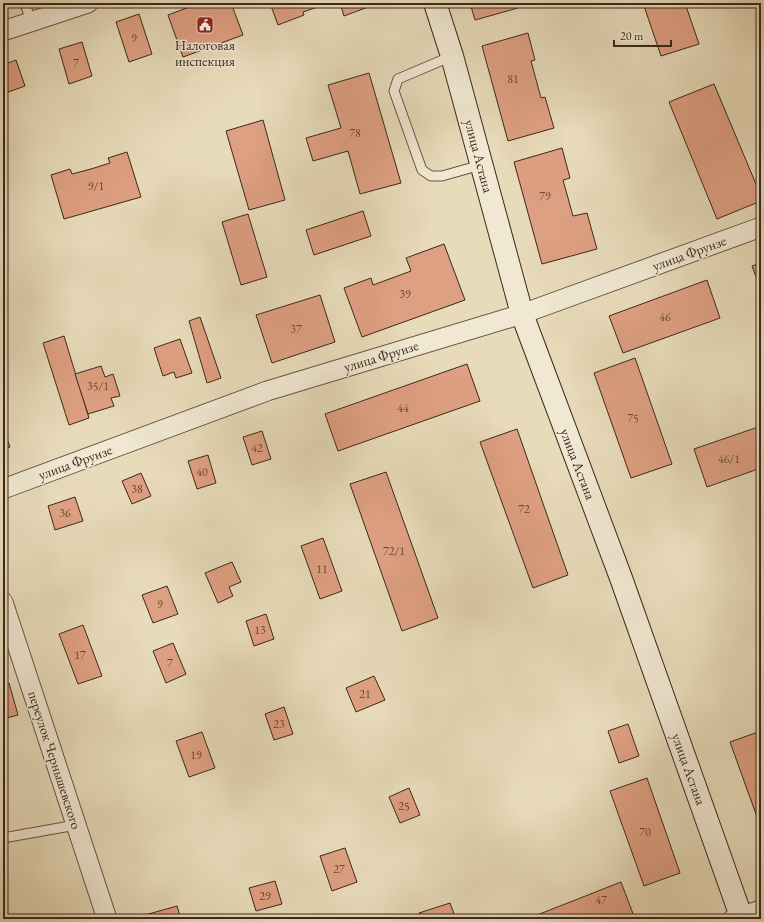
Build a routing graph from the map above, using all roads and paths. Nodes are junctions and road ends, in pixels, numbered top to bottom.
1 (25, 3) edge
2 (88, 3) edge
3 (435, 3) edge
4 (31, 22) junction
5 (3, 31) edge
6 (452, 56) junction
7 (481, 165) junction
8 (761, 227) edge
9 (522, 314) junction
10 (3, 489) edge
11 (3, 602) edge
12 (76, 825) junction
13 (3, 838) edge
14 (744, 916) edge
15 (106, 919) edge

1 - 4 lane
2 - 4 street
3 - 6 street, улица Астана
4 - 5 street
6 - 7 street, улица Астана
6 - 7 lane
7 - 9 street, улица Астана
8 - 9 street, улица Фрунзе
9 - 10 street, улица Фрунзе
9 - 14 street, улица Астана
11 - 12 street, переулок Чернышевского
12 - 13 lane
12 - 15 street, переулок Чернышевского

